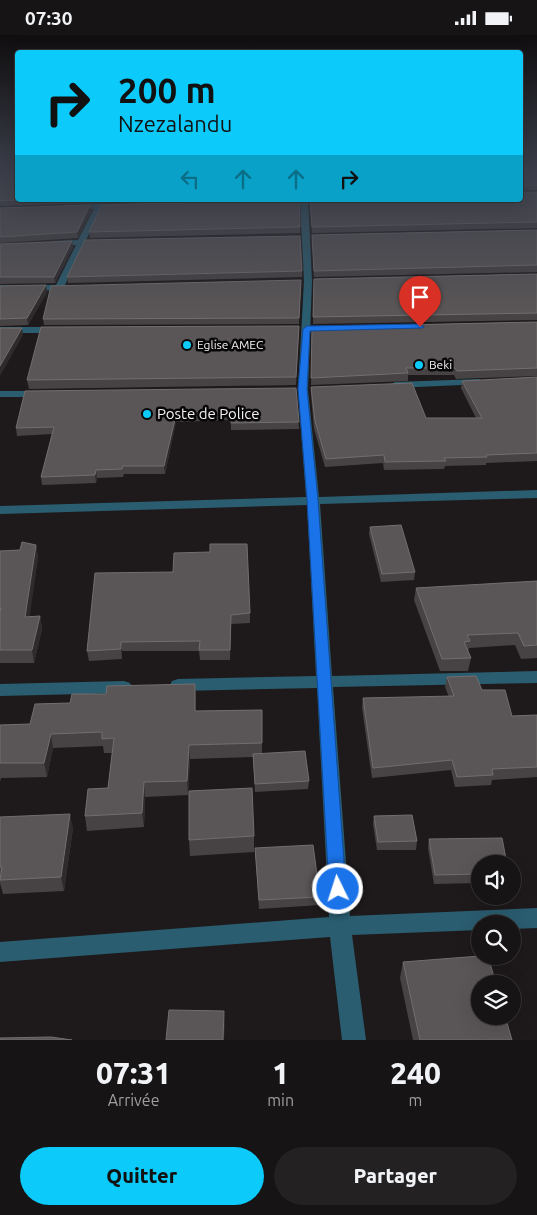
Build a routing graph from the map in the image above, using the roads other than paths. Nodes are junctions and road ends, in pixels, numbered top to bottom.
1 (93, 219) edge
2 (305, 219) edge
3 (82, 242) junction
4 (111, 242) edge
5 (45, 244) edge
6 (79, 287) edge
7 (0, 288) edge
8 (59, 288) junction
9 (74, 330) edge
10 (0, 331) edge
11 (494, 381) edge
12 (379, 386) edge
13 (49, 393) edge
14 (0, 394) edge
15 (537, 494) edge
16 (313, 500) junction
17 (0, 510) edge
18 (537, 677) edge
19 (324, 681) junction
20 (167, 685) edge
21 (137, 686) edge
22 (0, 690) edge
23 (537, 918) edge
24 (340, 926) junction
25 (0, 952) edge
26 (354, 1040) edge

1 - 3 street
2 - 16 street
3 - 4 street
3 - 5 street
3 - 8 street
6 - 8 street
7 - 8 street
9 - 10 street
11 - 12 street
13 - 14 street
15 - 16 street
16 - 17 street
16 - 19 street
18 - 19 street
19 - 20 street
19 - 24 street
21 - 22 street
23 - 24 street
24 - 25 street
24 - 26 street

